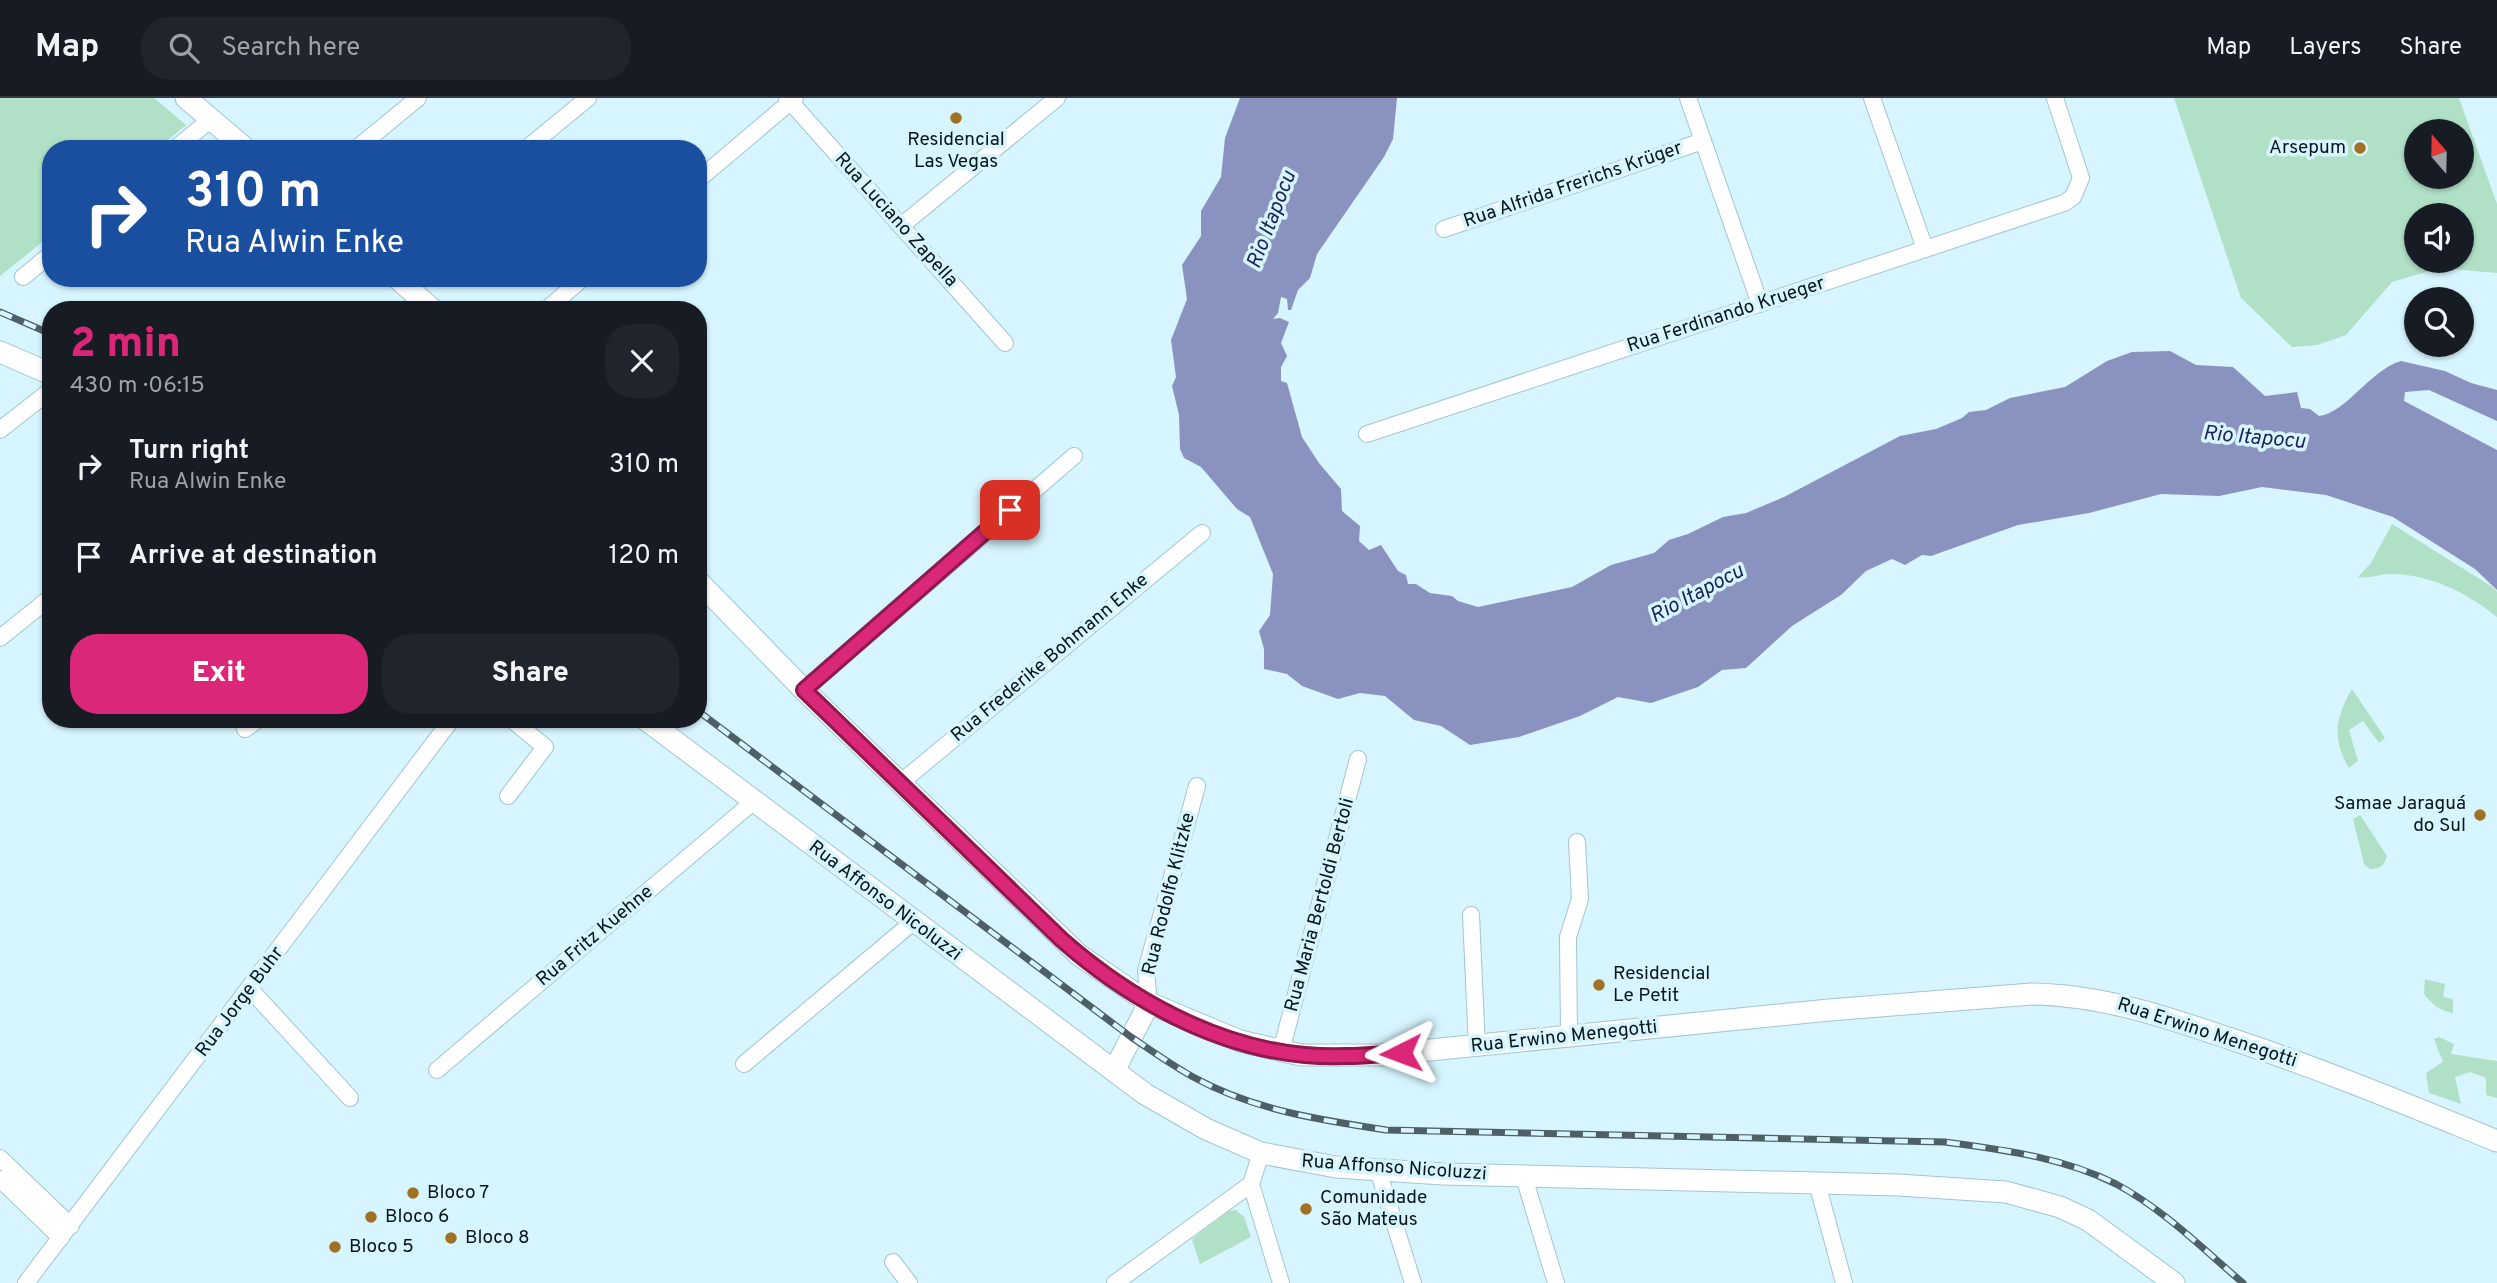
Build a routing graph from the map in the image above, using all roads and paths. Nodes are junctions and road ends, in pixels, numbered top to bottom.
1 (187, 98) edge
2 (418, 98) edge
3 (588, 98) edge
4 (1057, 98) edge
5 (1688, 98) edge
6 (1872, 98) edge
7 (2055, 98) edge
8 (791, 99) edge
9 (211, 119) junction
10 (186, 140) edge
11 (236, 140) edge
12 (367, 140) edge
13 (537, 140) edge
14 (1703, 141) junction
15 (707, 172) edge
16 (901, 226) junction
17 (1444, 229) dead end
18 (1925, 248) junction
19 (42, 261) edge
20 (23, 277) dead end
21 (407, 287) edge
22 (573, 287) edge
23 (423, 301) edge
24 (556, 301) edge
25 (1760, 304) junction
26 (1005, 343) dead end
27 (0, 352) edge
28 (42, 370) edge
29 (42, 397) edge
30 (0, 430) edge
31 (1367, 434) dead end
32 (1074, 456) dead end
33 (1202, 533) dead end
34 (707, 590) edge
35 (42, 604) edge
36 (0, 638) edge
37 (804, 690) junction
38 (446, 728) edge
39 (522, 728) edge
40 (657, 728) edge
41 (1358, 759) dead end
42 (899, 784) junction
43 (1197, 786) dead end
44 (508, 796) dead end
45 (753, 802) junction
46 (1577, 842) dead end
47 (1471, 915) dead end
48 (913, 922) junction
49 (250, 989) junction
50 (1149, 1003) junction
51 (1569, 1036) junction
52 (1477, 1046) junction
53 (1281, 1051) junction
54 (744, 1064) dead end
55 (437, 1070) dead end
56 (1114, 1071) junction
57 (350, 1098) dead end
58 (2497, 1141) edge
59 (1261, 1153) junction
60 (0, 1158) edge
61 (1378, 1170) junction
62 (1524, 1177) junction
63 (0, 1179) edge
64 (1817, 1183) junction
65 (1251, 1184) junction
66 (66, 1232) junction
67 (893, 1262) dead end
68 (1135, 1277) edge
69 (26, 1283) edge
70 (909, 1283) edge
71 (1115, 1283) edge
72 (1281, 1283) edge
73 (1413, 1283) edge
74 (1556, 1283) edge
75 (1844, 1283) edge
76 (2174, 1283) edge

1 - 9 street
2 - 12 street
3 - 13 street
4 - 16 street
5 - 14 street
6 - 18 street
7 - 18 street, Rua Ferdinando Krueger
8 - 15 street
8 - 16 street, Rua Luciano Zapella
9 - 10 street
9 - 11 street
14 - 17 street, Rua Alfrida Frerichs Krüger
14 - 25 street
16 - 26 street, Rua Luciano Zapella
18 - 25 street, Rua Ferdinando Krueger
19 - 20 street
21 - 23 street
22 - 24 street
25 - 31 street, Rua Ferdinando Krueger
27 - 28 street
29 - 30 street
32 - 37 street
33 - 42 street, Rua Frederike Bohmann Enke
34 - 37 street, Rua Erwino Menegotti
35 - 36 street
37 - 42 street, Rua Erwino Menegotti
38 - 49 street, Rua Jorge Buhr
39 - 44 street
40 - 45 street, Rua Affonso Nicoluzzi
41 - 53 street, Rua Maria Bertoldi Bertoli
42 - 50 street, Rua Erwino Menegotti
43 - 50 street, Rua Rodolfo Klitzke
45 - 48 street, Rua Affonso Nicoluzzi
45 - 55 street, Rua Fritz Kuehne
46 - 51 street
47 - 52 street
48 - 54 street
48 - 56 street, Rua Affonso Nicoluzzi
49 - 57 street
49 - 66 street, Rua Jorge Buhr
50 - 53 street, Rua Erwino Menegotti
50 - 56 street
51 - 52 street, Rua Erwino Menegotti
51 - 58 street, Rua Erwino Menegotti
52 - 53 street, Rua Erwino Menegotti
56 - 59 street, Rua Affonso Nicoluzzi
59 - 61 street, Rua Affonso Nicoluzzi
59 - 65 street
60 - 66 street
61 - 62 street, Rua Affonso Nicoluzzi
61 - 73 street
62 - 64 street, Rua Affonso Nicoluzzi
62 - 74 street
63 - 66 street
64 - 75 street
64 - 76 street, Rua Affonso Nicoluzzi
65 - 68 street
65 - 72 street
66 - 69 street, Rua Jorge Buhr
67 - 70 street
68 - 71 street

